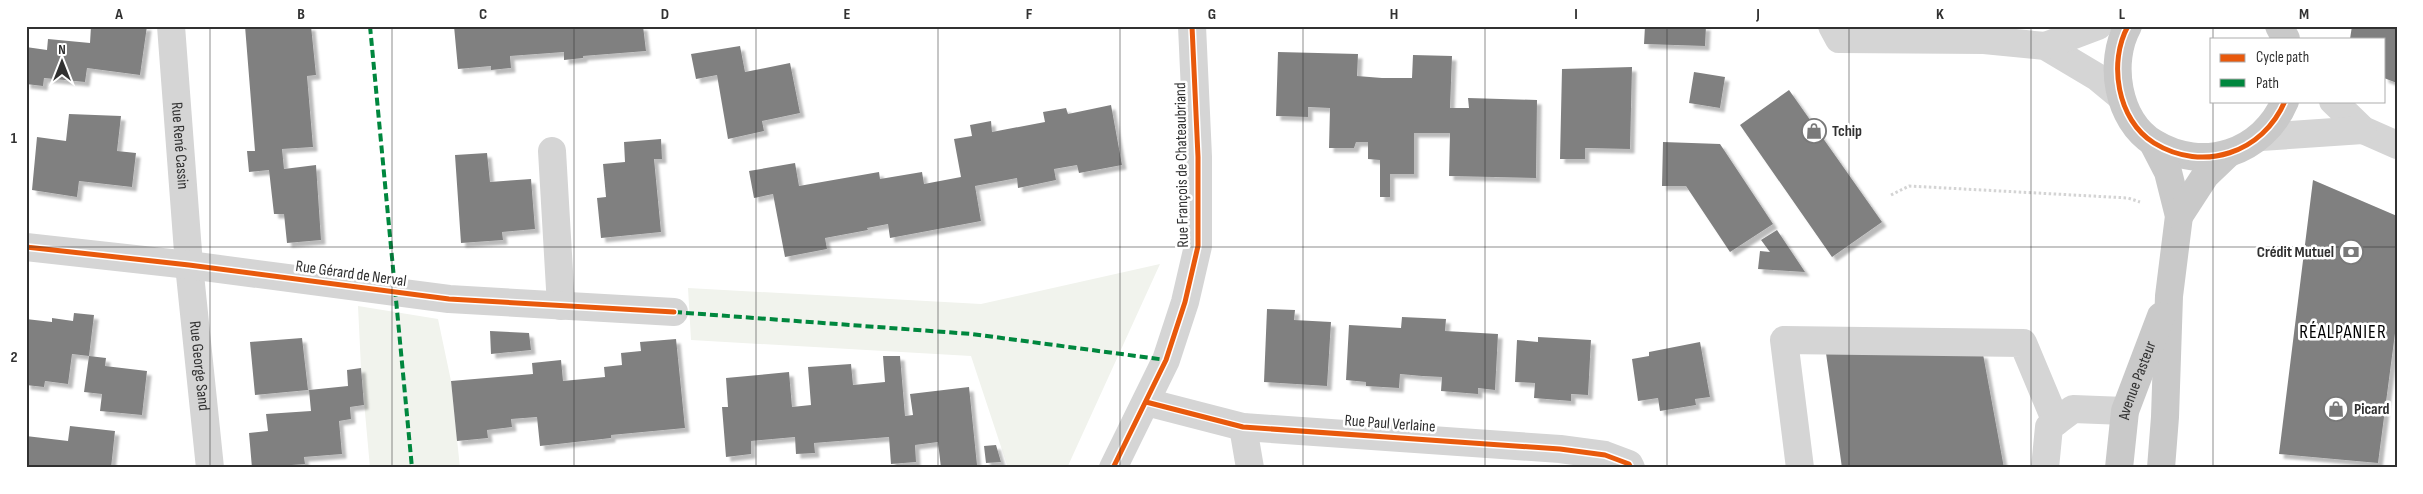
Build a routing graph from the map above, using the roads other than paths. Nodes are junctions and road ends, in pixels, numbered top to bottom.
1 (171, 26) edge
2 (1192, 26) edge
3 (1832, 26) edge
4 (2098, 26) edge
5 (2128, 26) edge
6 (2278, 26) edge
7 (1987, 33) edge
8 (2285, 38) edge
9 (2045, 46) junction
10 (2120, 96) junction
11 (2285, 102) edge
12 (2334, 102) edge
13 (2363, 130) junction
14 (2261, 137) junction
15 (2153, 143) junction
16 (2397, 145) edge
17 (552, 151) dead end
18 (2228, 154) junction
19 (2179, 216) junction
20 (26, 248) edge
21 (189, 264) junction
22 (2169, 296) junction
23 (561, 306) junction
24 (674, 312) dead end
25 (1146, 402) junction
26 (2125, 411) junction
27 (2056, 422) junction
28 (1243, 427) junction
29 (210, 468) edge
30 (1113, 468) edge
31 (1250, 468) edge
32 (1630, 468) edge
33 (1800, 468) edge
34 (2045, 468) edge
35 (2119, 468) edge
36 (2161, 468) edge

1 - 21 street, Rue René Cassin
2 - 25 street, Rue François de Chateaubriand
3 - 7 street
4 - 9 street
5 - 10 main road
6 - 8 main road
7 - 9 street
9 - 10 street
10 - 15 main road, Avenue Pasteur
11 - 14 main road
12 - 13 street
13 - 14 street
13 - 16 street
14 - 18 main road
15 - 18 main road
15 - 19 main road, Avenue Pasteur
17 - 23 street
18 - 19 main road, Avenue Pasteur
19 - 22 main road, Avenue Pasteur
20 - 21 street, Rue Gérard de Nerval
21 - 23 street, Rue Gérard de Nerval
21 - 29 street, Rue George Sand
22 - 26 main road, Avenue Pasteur
22 - 36 main road, Avenue Pasteur
23 - 24 street, Rue Gérard de Nerval
25 - 28 street, Rue Paul Verlaine
25 - 30 street, Rue François de Chateaubriand
26 - 27 street
26 - 35 main road, Avenue Pasteur
27 - 33 street
27 - 34 street
28 - 31 street
28 - 32 street, Rue Paul Verlaine

